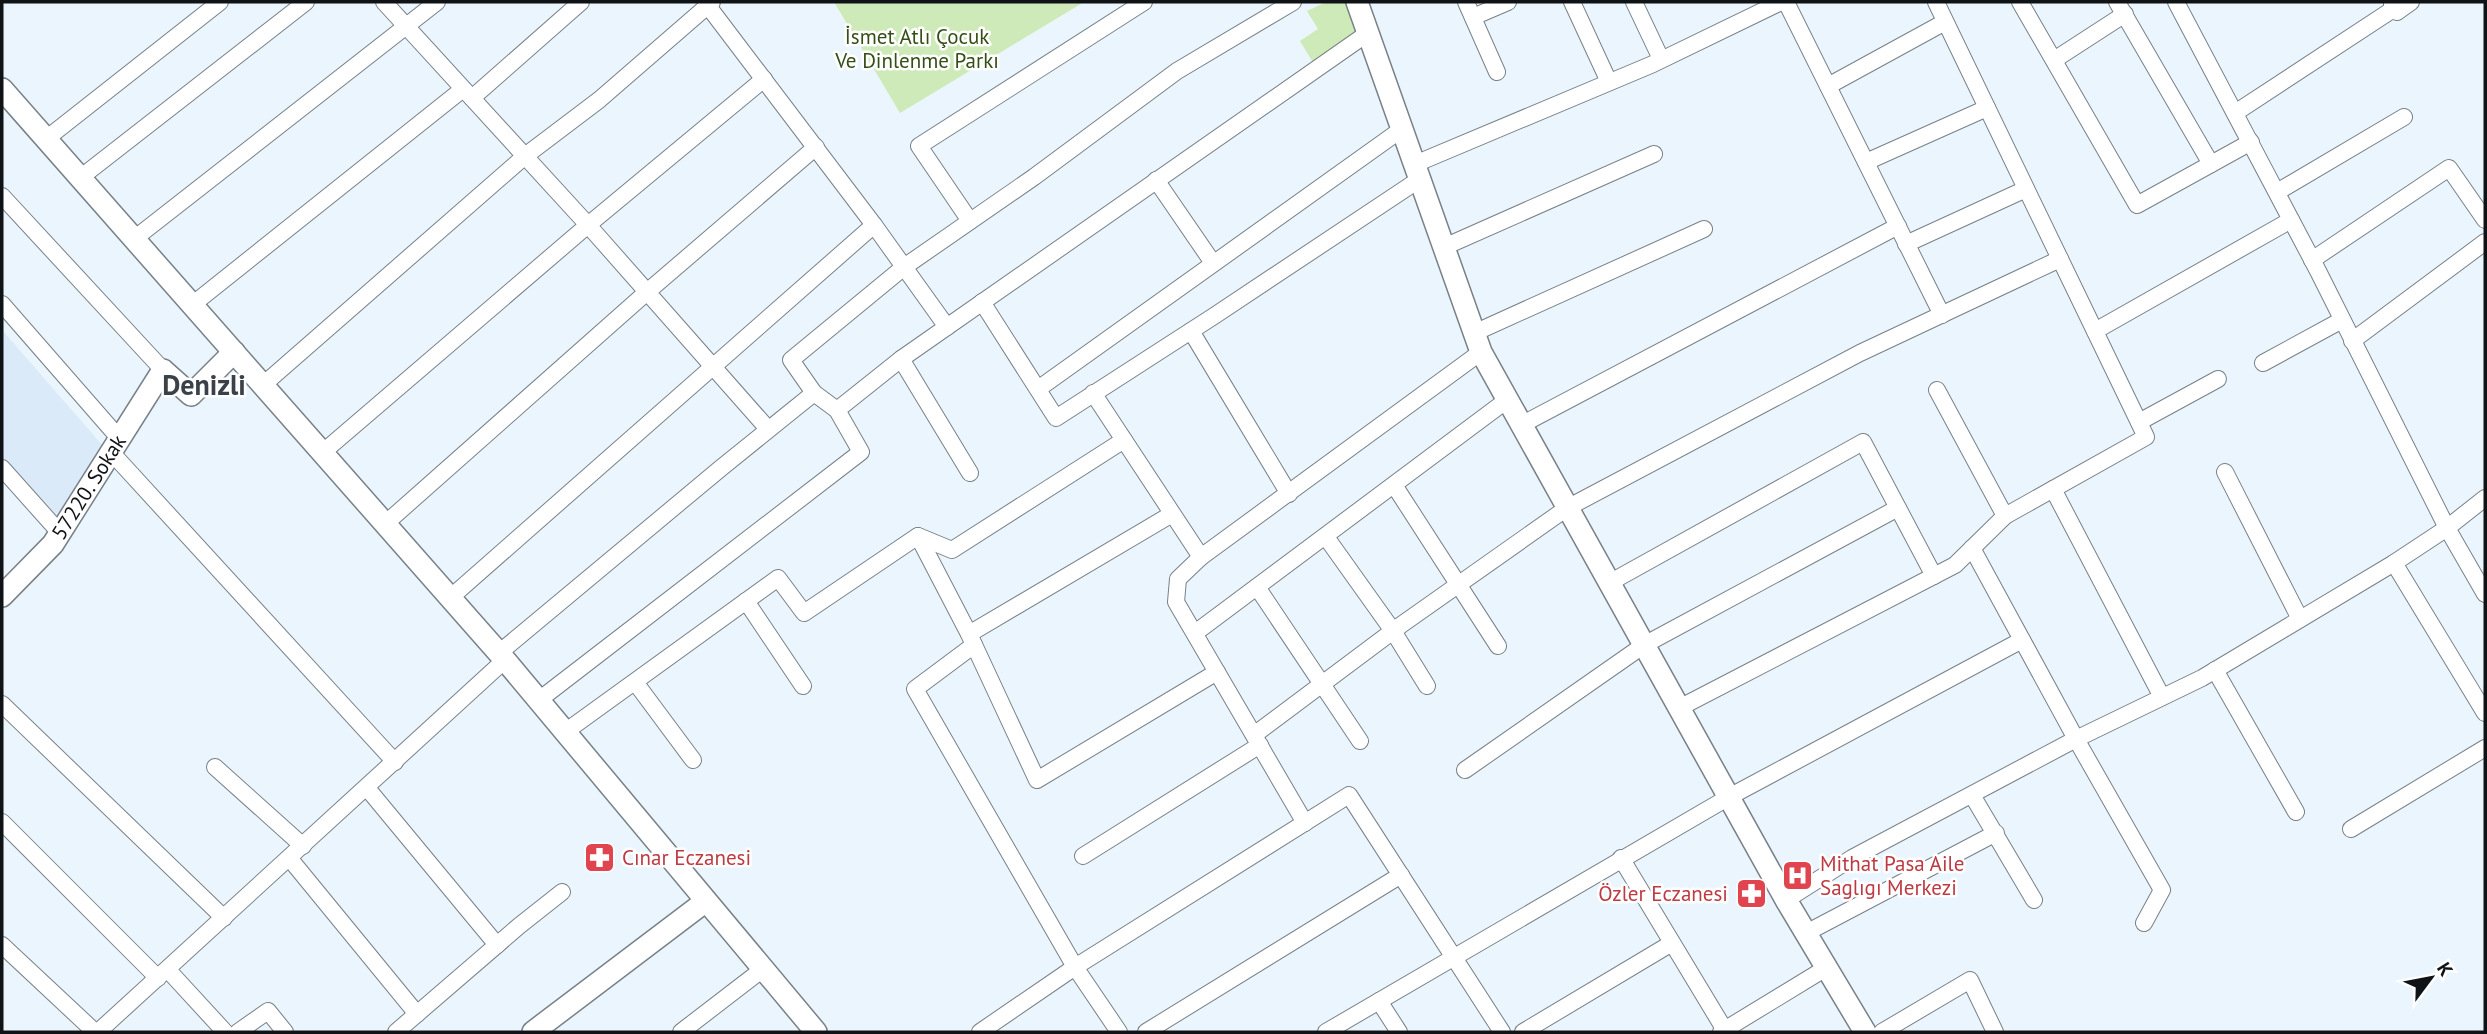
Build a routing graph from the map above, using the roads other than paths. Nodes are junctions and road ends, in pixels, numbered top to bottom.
1 (220, 2) edge
2 (306, 2) edge
3 (384, 2) edge
4 (437, 2) edge
5 (581, 2) edge
6 (1143, 2) edge
7 (1293, 2) edge
8 (1357, 2) edge
9 (1466, 2) edge
10 (1508, 2) edge
11 (1572, 2) edge
12 (1634, 2) edge
13 (1781, 2) edge
14 (1786, 2) edge
15 (1936, 2) edge
16 (2021, 2) edge
17 (2176, 2) edge
18 (2411, 2) edge
19 (710, 4) edge
20 (2393, 5) edge
21 (2121, 8) edge
22 (1473, 18) junction
23 (1945, 22) junction
24 (407, 26) junction
25 (1368, 33) junction
26 (1661, 60) junction
27 (2054, 60) junction
28 (1497, 72) dead end
29 (764, 79) junction
30 (1609, 82) junction
31 (1828, 86) junction
32 (2, 89) edge
33 (468, 94) junction
34 (1987, 108) junction
35 (2235, 113) junction
36 (2404, 117) dead end
37 (1402, 129) junction
38 (46, 139) junction
39 (2250, 142) junction
40 (817, 148) junction
41 (1654, 155) dead end
42 (525, 156) junction
43 (1866, 162) junction
44 (2211, 164) junction
45 (1417, 172) junction
46 (80, 178) junction
47 (1156, 180) junction
48 (2026, 189) junction
49 (2277, 192) junction
50 (2, 196) edge
51 (2291, 220) junction
52 (2485, 220) edge
53 (970, 221) junction
54 (588, 225) junction
55 (874, 225) junction
56 (1898, 226) junction
57 (1704, 229) dead end
58 (134, 239) junction
59 (2485, 242) edge
60 (1906, 244) junction
61 (1444, 247) junction
62 (2060, 259) junction
63 (2312, 260) junction
64 (1213, 264) junction
65 (904, 267) junction
66 (647, 292) junction
67 (982, 302) junction
68 (2, 304) edge
69 (192, 305) junction
70 (1941, 315) junction
71 (2342, 320) junction
72 (947, 327) junction
73 (1191, 331) junction
74 (2095, 331) junction
75 (2353, 341) junction
76 (1478, 342) junction
77 (234, 352) junction
78 (901, 359) junction
79 (2263, 363) dead end
80 (713, 367) junction
81 (163, 370) junction
82 (2218, 379) dead end
83 (263, 385) junction
84 (1038, 389) junction
85 (1937, 390) dead end
86 (814, 393) junction
87 (1093, 394) junction
88 (1507, 400) junction
89 (837, 410) junction
90 (2139, 422) junction
91 (1521, 425) junction
92 (768, 429) junction
93 (1124, 440) junction
94 (115, 445) junction
95 (323, 453) junction
96 (2, 468) edge
97 (2225, 472) dead end
98 (970, 473) dead end
99 (1394, 485) junction
100 (2053, 489) junction
101 (1289, 494) junction
102 (2485, 498) edge
103 (1567, 508) junction
104 (1898, 508) junction
105 (1172, 514) junction
106 (2006, 516) junction
107 (385, 524) junction
108 (2447, 528) junction
109 (60, 533) junction
110 (918, 536) junction
111 (1326, 537) junction
112 (1972, 548) junction
113 (1201, 557) junction
114 (2394, 563) junction
115 (1934, 576) junction
116 (1609, 583) junction
117 (1459, 584) junction
118 (1257, 587) junction
119 (2485, 594) edge
120 (2, 596) edge
121 (450, 597) junction
122 (746, 601) junction
123 (2300, 619) junction
124 (1393, 631) junction
125 (1195, 633) junction
126 (971, 639) junction
127 (2022, 640) junction
128 (1644, 645) junction
129 (1498, 646) dead end
130 (502, 656) junction
131 (2216, 670) junction
132 (1217, 672) junction
133 (635, 682) junction
134 (1323, 683) junction
135 (803, 686) dead end
136 (1427, 686) dead end
137 (2162, 697) junction
138 (539, 700) junction
139 (2, 704) edge
140 (1679, 708) junction
141 (2485, 713) edge
142 (565, 732) junction
143 (2076, 739) junction
144 (1257, 740) junction
145 (1360, 741) dead end
146 (2485, 748) edge
147 (693, 760) dead end
148 (395, 762) junction
149 (215, 767) dead end
150 (1465, 770) dead end
151 (367, 788) junction
152 (1972, 795) junction
153 (1728, 797) junction
154 (2296, 812) dead end
155 (2, 822) edge
156 (1305, 823) junction
157 (2351, 829) dead end
158 (1996, 833) junction
159 (303, 846) junction
160 (1083, 856) dead end
161 (290, 859) junction
162 (1621, 859) junction
163 (1401, 875) junction
164 (562, 892) dead end
165 (1786, 900) junction
166 (2034, 900) dead end
167 (706, 901) junction
168 (224, 918) junction
169 (2144, 923) dead end
170 (1806, 933) junction
171 (1672, 943) junction
172 (2, 945) edge
173 (497, 945) junction
174 (1454, 956) junction
175 (1074, 967) junction
176 (1826, 968) junction
177 (763, 969) junction
178 (163, 974) junction
179 (1379, 1001) junction
180 (417, 1014) junction
181 (97, 1032) edge
182 (225, 1032) edge
183 (237, 1032) edge
184 (285, 1032) edge
185 (396, 1032) edge
186 (533, 1032) edge
187 (681, 1032) edge
188 (816, 1032) edge
189 (980, 1032) edge
190 (1119, 1032) edge
191 (1146, 1032) edge
192 (1326, 1032) edge
193 (1399, 1032) edge
194 (1502, 1032) edge
195 (1523, 1032) edge
196 (1724, 1032) edge
197 (1865, 1032) edge
198 (1882, 1032) edge
199 (1994, 1032) edge

1 - 38 street
2 - 46 street
3 - 24 street
4 - 24 street
5 - 33 street
6 - 53 street
7 - 53 street
8 - 25 street
9 - 22 street
10 - 22 street
11 - 30 street
12 - 26 street
13 - 26 street
14 - 31 street
15 - 23 street
16 - 27 street
17 - 35 street
18 - 20 street
19 - 29 street
19 - 42 street
20 - 35 street
21 - 27 street
21 - 44 street
22 - 28 street
23 - 31 street
23 - 34 street
24 - 33 street
24 - 58 street
25 - 37 street
25 - 47 street
26 - 30 street
27 - 44 street
29 - 40 street
29 - 54 street
30 - 45 street
31 - 43 street
32 - 38 street
33 - 42 street
33 - 69 street
34 - 43 street
34 - 48 street
35 - 39 street
36 - 49 street
37 - 45 street
37 - 64 street
38 - 46 street
39 - 44 street
39 - 49 street
40 - 55 street
40 - 66 street
41 - 61 street
42 - 54 street
42 - 83 street
43 - 56 street
45 - 61 street
45 - 73 street
46 - 58 street
47 - 64 street
47 - 67 street
48 - 60 street
48 - 62 street
49 - 51 street
50 - 81 street
51 - 63 street
51 - 74 street
52 - 63 street
53 - 65 street
54 - 66 street
54 - 95 street
55 - 65 street
55 - 80 street
56 - 60 street
56 - 91 street
57 - 76 street
58 - 69 street
59 - 75 street
60 - 70 street
61 - 76 street
62 - 70 street
62 - 74 street
63 - 71 street
64 - 84 street
65 - 72 street
65 - 86 street
66 - 80 street
66 - 107 street
67 - 72 street
67 - 84 street
68 - 94 street
69 - 77 street
70 - 103 street
71 - 75 street
71 - 79 street
72 - 78 street
73 - 87 street
73 - 101 street
74 - 90 street
75 - 108 street
76 - 88 street
76 - 101 street
77 - 81 street
77 - 83 street
78 - 89 street
78 - 98 street
80 - 92 street
80 - 121 street
81 - 94 street, 57220. Sokak
82 - 90 street
83 - 95 street
84 - 87 street
85 - 106 street
86 - 89 street
86 - 92 street
87 - 93 street
88 - 91 street
88 - 99 street
89 - 138 street
90 - 100 street
91 - 103 street
92 - 130 street
93 - 105 street
93 - 110 street
94 - 109 street, 57220. Sokak
94 - 148 street
95 - 107 street
96 - 109 street
97 - 123 street
99 - 111 street
99 - 117 street
100 - 106 street
100 - 137 street
101 - 113 street
102 - 108 street
103 - 116 street
103 - 117 street
104 - 115 street
104 - 116 street
104 - 128 street
105 - 113 street
105 - 126 street
106 - 112 street
107 - 121 street
108 - 114 street
108 - 119 street
109 - 120 street, 57220. Sokak
110 - 122 street
110 - 126 street
111 - 118 street
111 - 124 street
112 - 115 street
112 - 127 street
113 - 125 street
114 - 123 street
114 - 141 street
115 - 140 street
116 - 128 street
117 - 124 street
117 - 129 street
118 - 125 street
118 - 134 street
121 - 130 street
122 - 133 street
122 - 135 street
123 - 131 street
124 - 134 street
124 - 136 street
125 - 132 street
126 - 132 street
126 - 175 street
127 - 143 street
127 - 153 street
128 - 140 street
128 - 150 street
130 - 138 street
130 - 148 street
131 - 137 street
131 - 154 street
132 - 144 street
133 - 142 street
133 - 147 street
134 - 144 street
134 - 145 street
137 - 143 street
138 - 142 street
139 - 168 street
140 - 153 street
142 - 167 street
143 - 152 street
143 - 169 street
144 - 156 street
144 - 160 street
146 - 157 street
148 - 151 street
149 - 159 street
151 - 159 street
151 - 173 street
152 - 158 street
152 - 165 street
153 - 162 street
153 - 165 street
155 - 178 street
156 - 163 street
156 - 175 street
158 - 166 street
158 - 170 street
159 - 161 street
161 - 168 street
161 - 180 street
162 - 171 street
162 - 174 street
163 - 174 street
163 - 191 street
164 - 173 street
165 - 170 street
167 - 177 street
167 - 186 street
168 - 178 street
170 - 176 street
171 - 195 street
171 - 196 street
172 - 181 street
173 - 180 street
174 - 179 street
174 - 194 street
175 - 189 street
175 - 190 street
176 - 196 street
176 - 197 street
177 - 187 street
177 - 188 street
178 - 181 street
178 - 182 street
179 - 192 street
179 - 193 street
180 - 185 street
183 - 184 street
198 - 199 street

